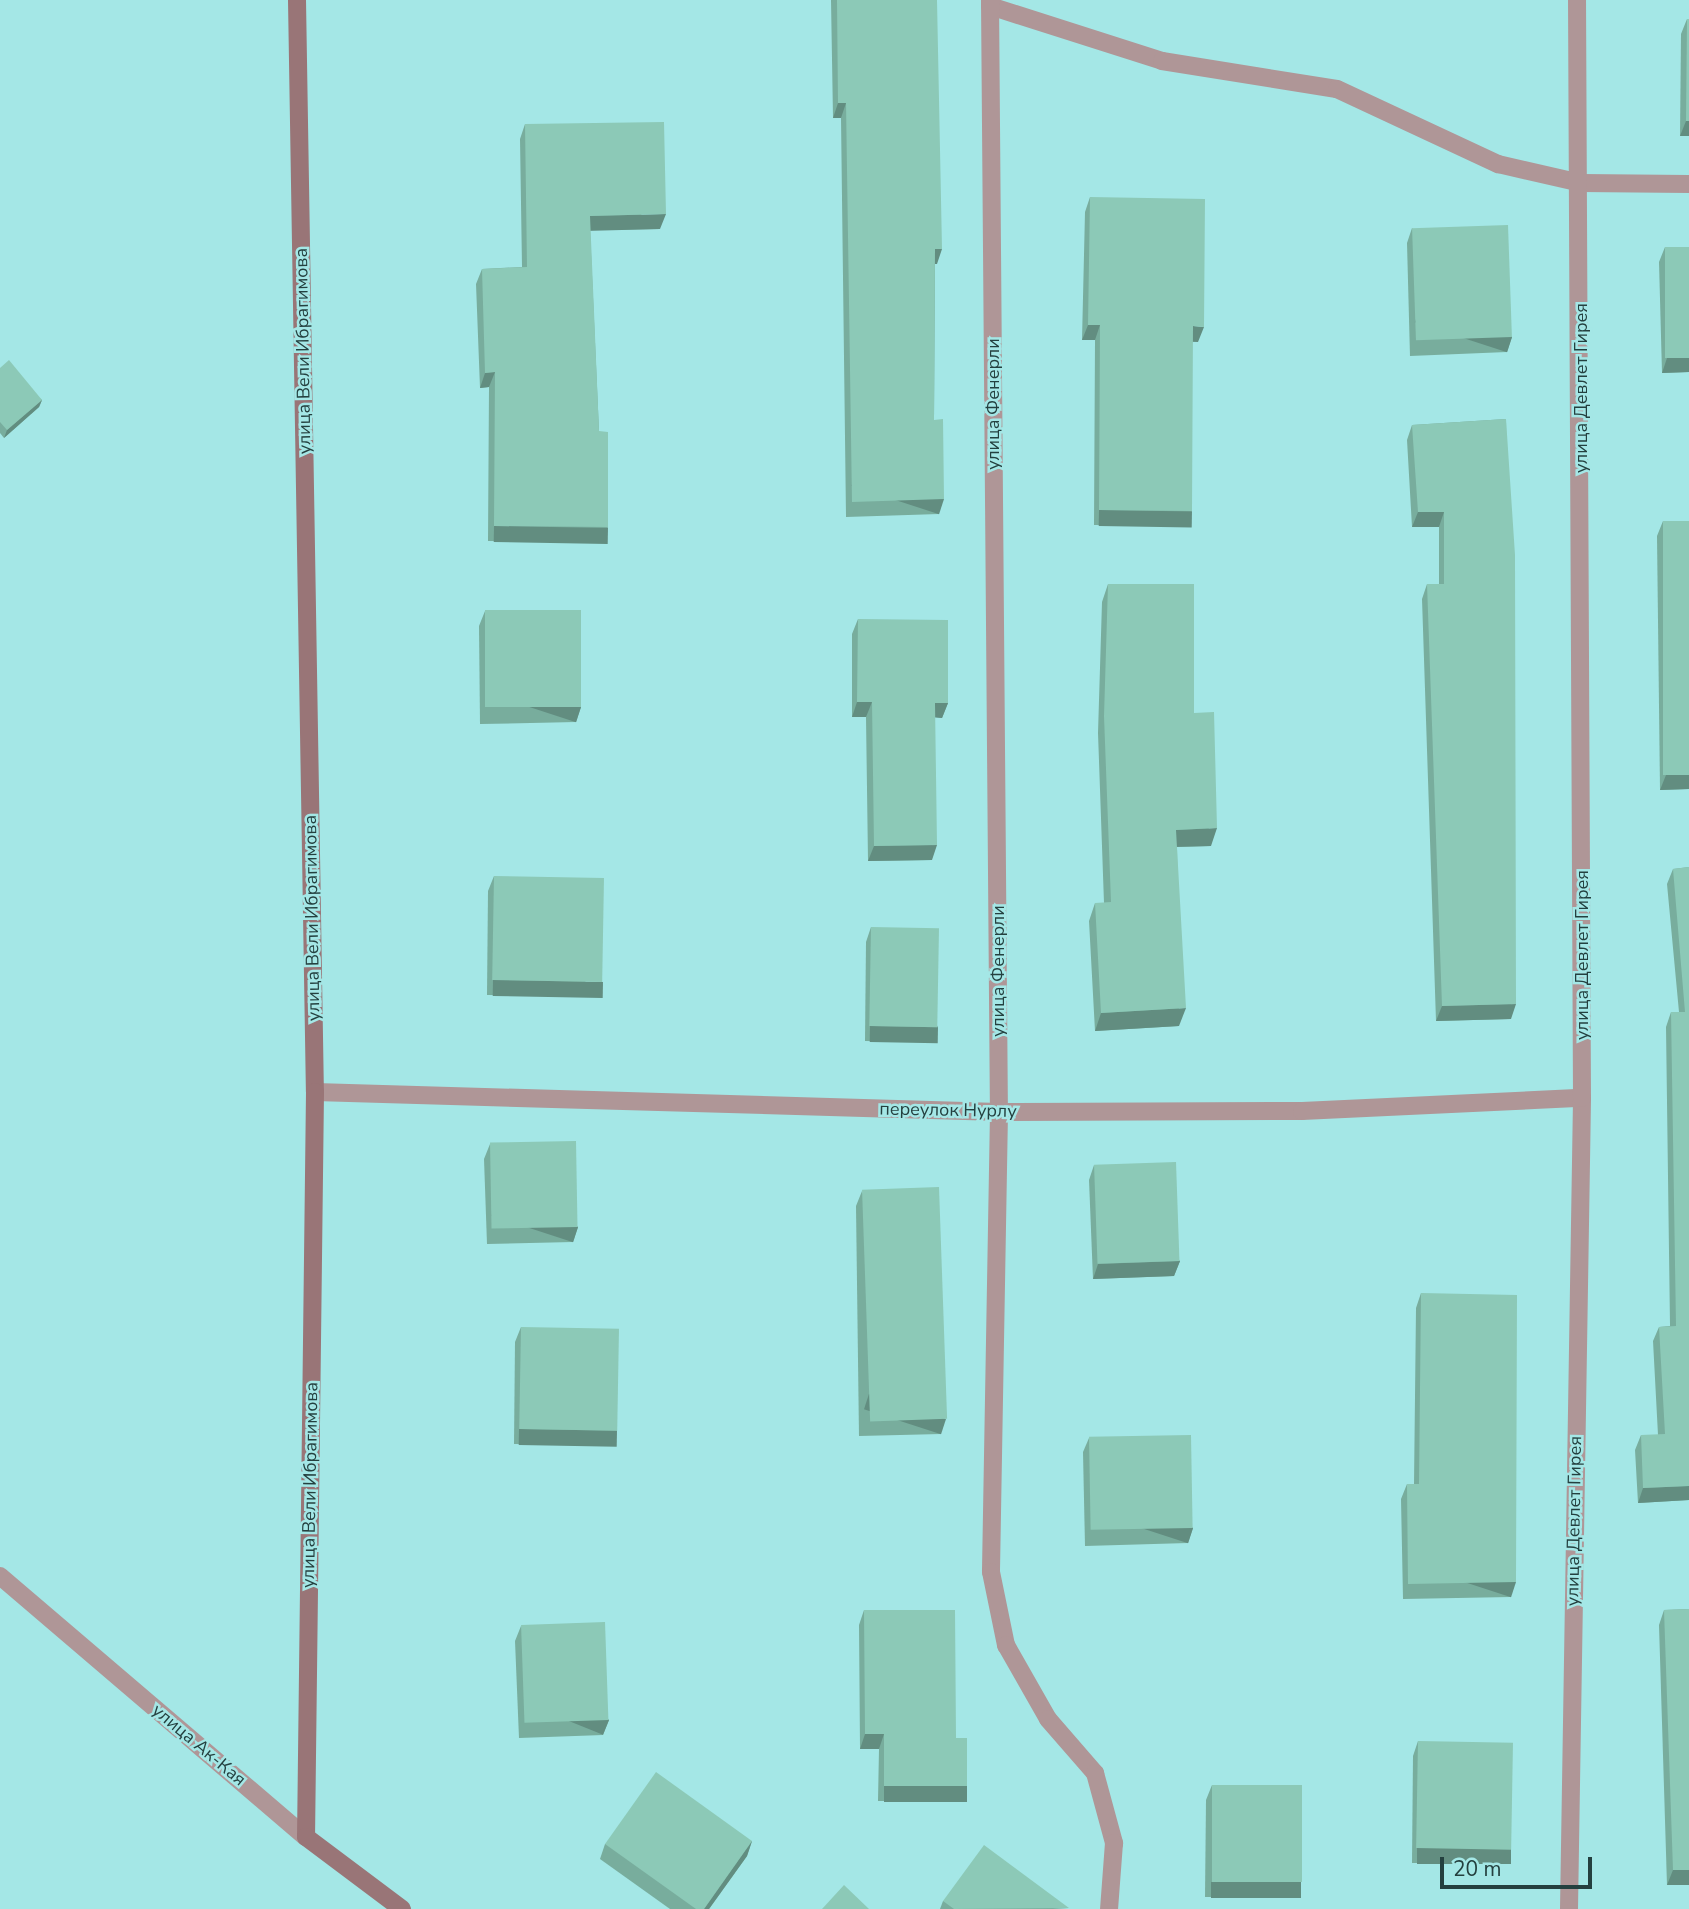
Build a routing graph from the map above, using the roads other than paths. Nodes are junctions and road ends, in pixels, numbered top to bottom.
1 (297, 0) edge
2 (1577, 0) edge
3 (990, 3) edge
4 (1581, 183) junction
5 (1689, 184) edge
6 (315, 1092) junction
7 (1582, 1098) junction
8 (999, 1112) junction
9 (0, 1576) edge
10 (306, 1837) junction
11 (402, 1909) edge
12 (1109, 1909) edge
13 (1569, 1909) edge

1 - 6 street, улица Вели Ибрагимова
2 - 4 street, улица Девлет Гирея
3 - 4 street
3 - 8 street, улица Фенерли
4 - 5 street
4 - 7 street, улица Девлет Гирея
6 - 8 street, переулок Нурлу
6 - 10 street, улица Вели Ибрагимова
7 - 8 street, переулок Нурлу
7 - 13 street, улица Девлет Гирея
8 - 12 street, улица Фенерли
9 - 10 street, улица Ак-Кая
10 - 11 street, улица Ак-Кая

